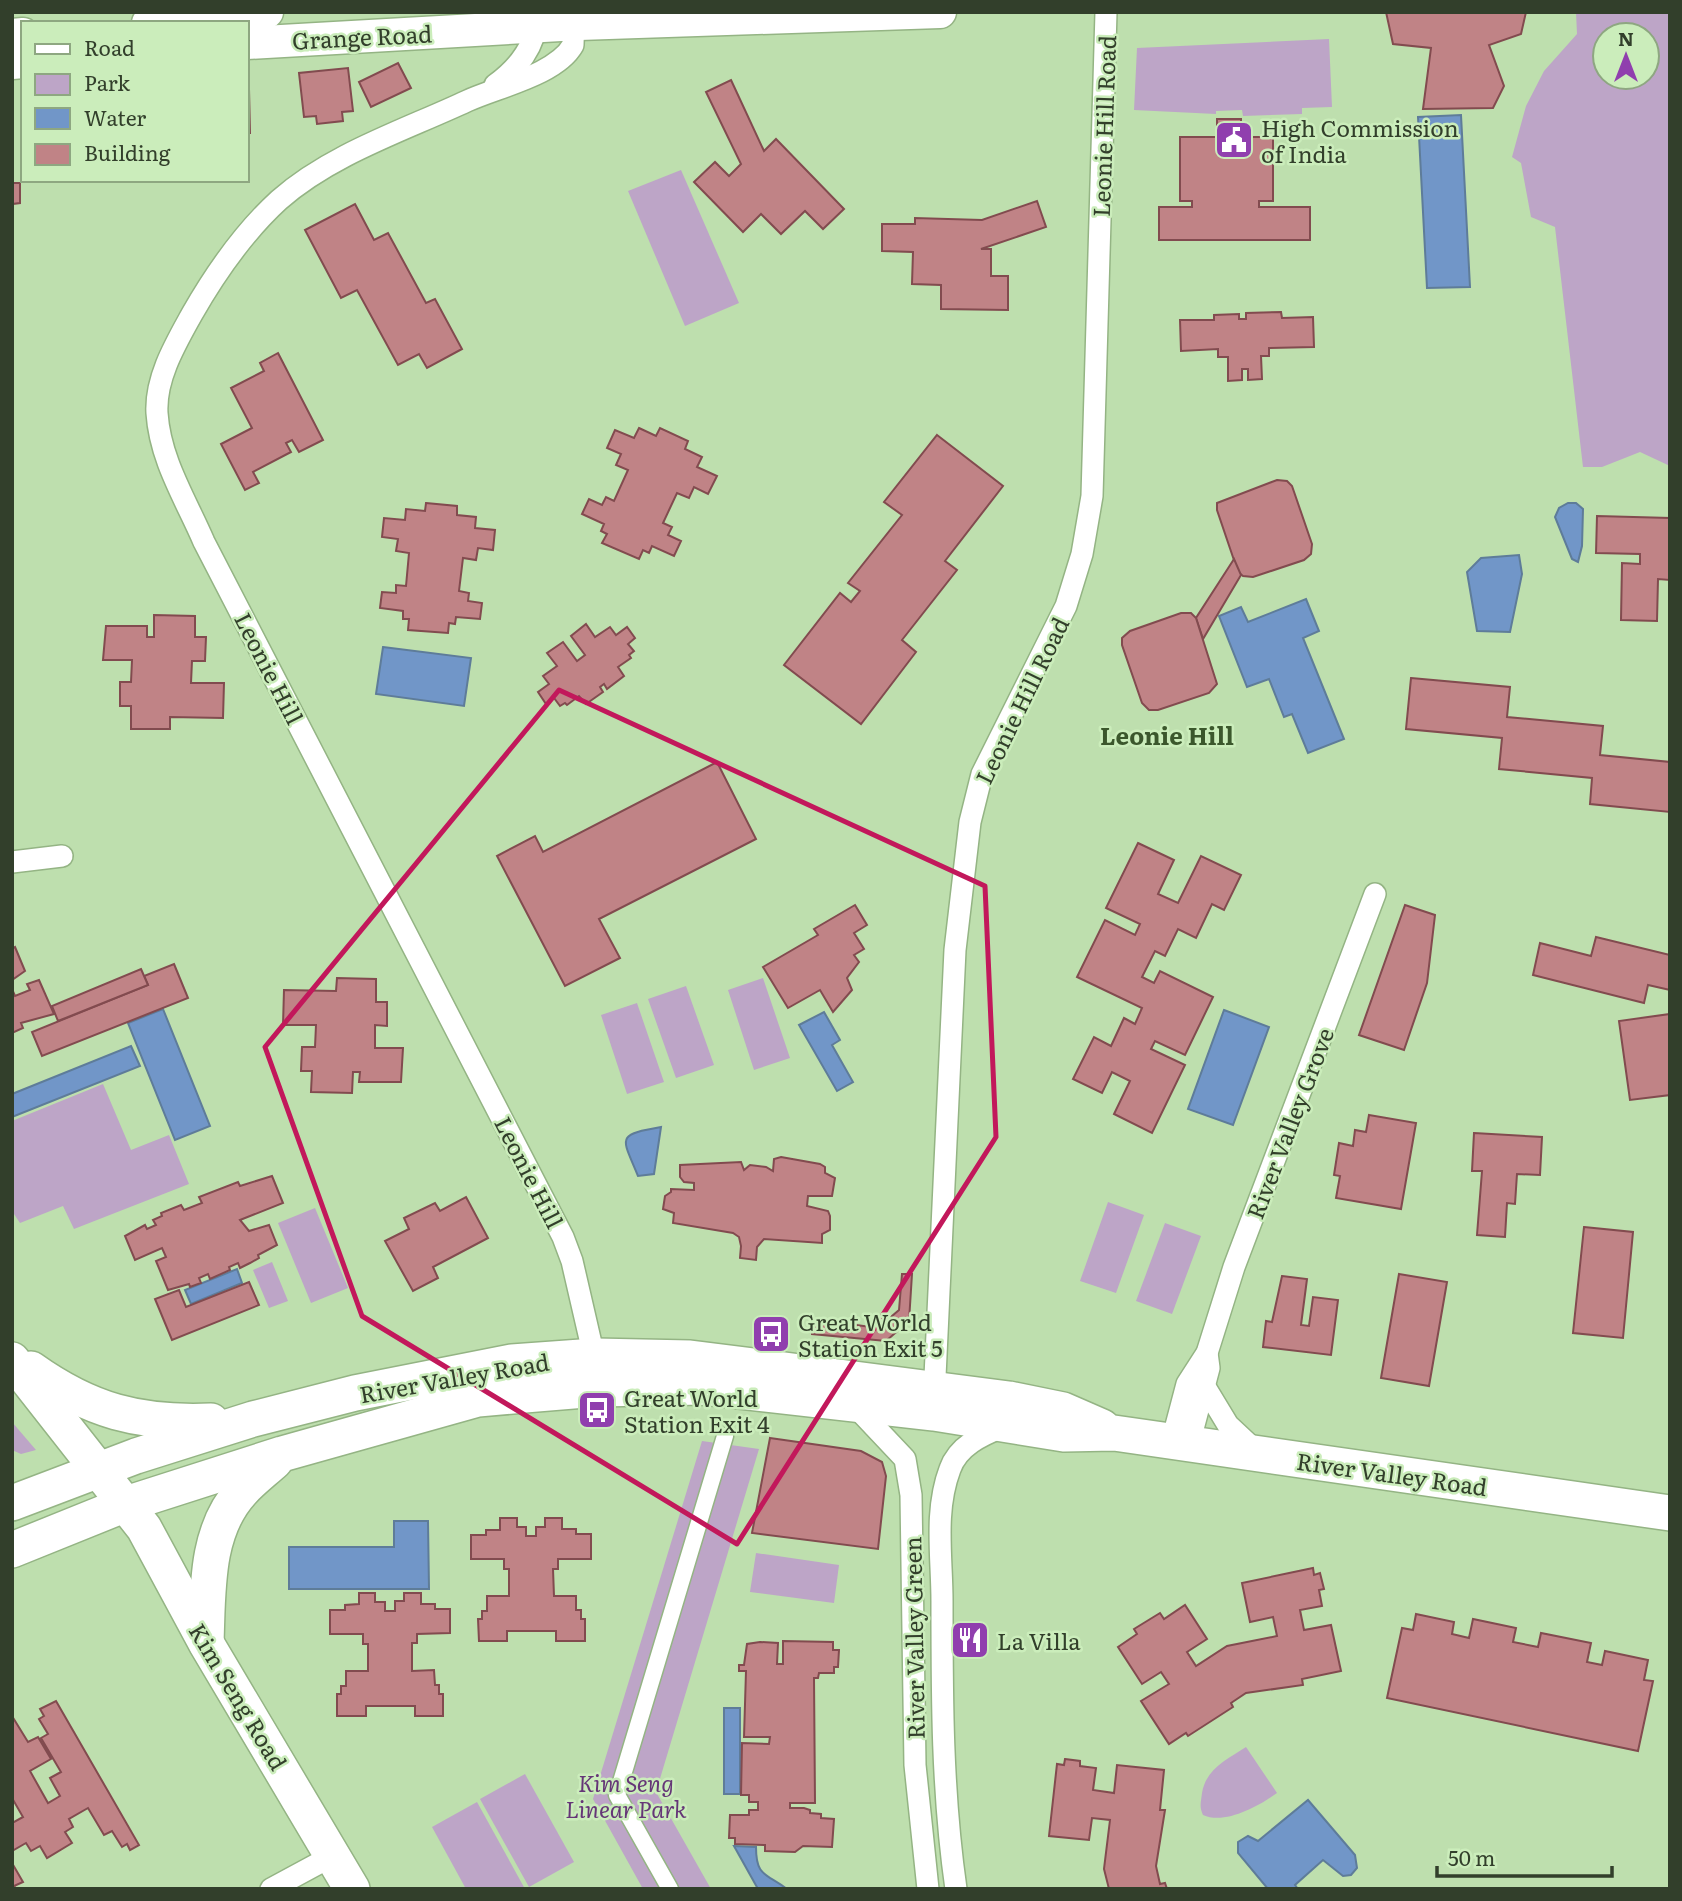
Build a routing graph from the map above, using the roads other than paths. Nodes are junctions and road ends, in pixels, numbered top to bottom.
1 (267, 12) edge
2 (940, 12) edge
3 (1106, 12) edge
4 (574, 18) edge
5 (536, 20) edge
6 (170, 21) edge
7 (248, 43) edge
8 (485, 93) junction
9 (62, 856) dead end
10 (12, 863) edge
11 (1376, 894) dead end
12 (1207, 1353) junction
13 (12, 1357) edge
14 (596, 1372) junction
15 (1205, 1387) junction
16 (934, 1401) junction
17 (855, 1406) junction
18 (253, 1419) junction
19 (1004, 1426) junction
20 (1114, 1433) junction
21 (725, 1436) dead end
22 (1181, 1443) junction
23 (1258, 1453) junction
24 (282, 1454) junction
25 (101, 1472) junction
26 (12, 1503) edge
27 (126, 1504) junction
28 (1670, 1513) edge
29 (12, 1550) edge
30 (206, 1643) junction
31 (334, 1856) junction
32 (271, 1889) edge
33 (352, 1889) edge
34 (670, 1889) edge
35 (928, 1889) edge
36 (956, 1889) edge

1 - 6 main road, Grange Road
2 - 4 main road, Grange Road
3 - 16 street, Leonie Hill Road
4 - 5 main road, Grange Road
4 - 8 street, Leonie Hill
5 - 7 main road, Grange Road
5 - 8 street, Leonie Hill
8 - 14 street, Leonie Hill
9 - 10 street
11 - 12 street, River Valley Grove
12 - 15 street, River Valley Grove
12 - 22 street, River Valley Grove
13 - 18 main road
13 - 25 main road, Kim Seng Road
14 - 16 main road, River Valley Road
14 - 17 main road, River Valley Road
14 - 18 main road, River Valley Road
14 - 24 main road, River Valley Road
15 - 22 street, River Valley Grove
15 - 23 street
16 - 17 main road, River Valley Road
16 - 19 main road, River Valley Road
16 - 20 main road, River Valley Road
17 - 35 street, River Valley Green
18 - 25 main road, River Valley Road
19 - 20 main road, River Valley Road
19 - 36 street, River Valley Green
20 - 22 main road, River Valley Road
21 - 34 street
22 - 23 main road, River Valley Road
23 - 28 main road, River Valley Road
24 - 27 main road, River Valley Road
24 - 30 main road
25 - 26 main road, River Valley Road
25 - 27 main road, Kim Seng Road
27 - 29 main road, River Valley Road
27 - 30 main road, Kim Seng Road
30 - 31 main road, Kim Seng Road
31 - 32 street
31 - 33 main road, Kim Seng Road

